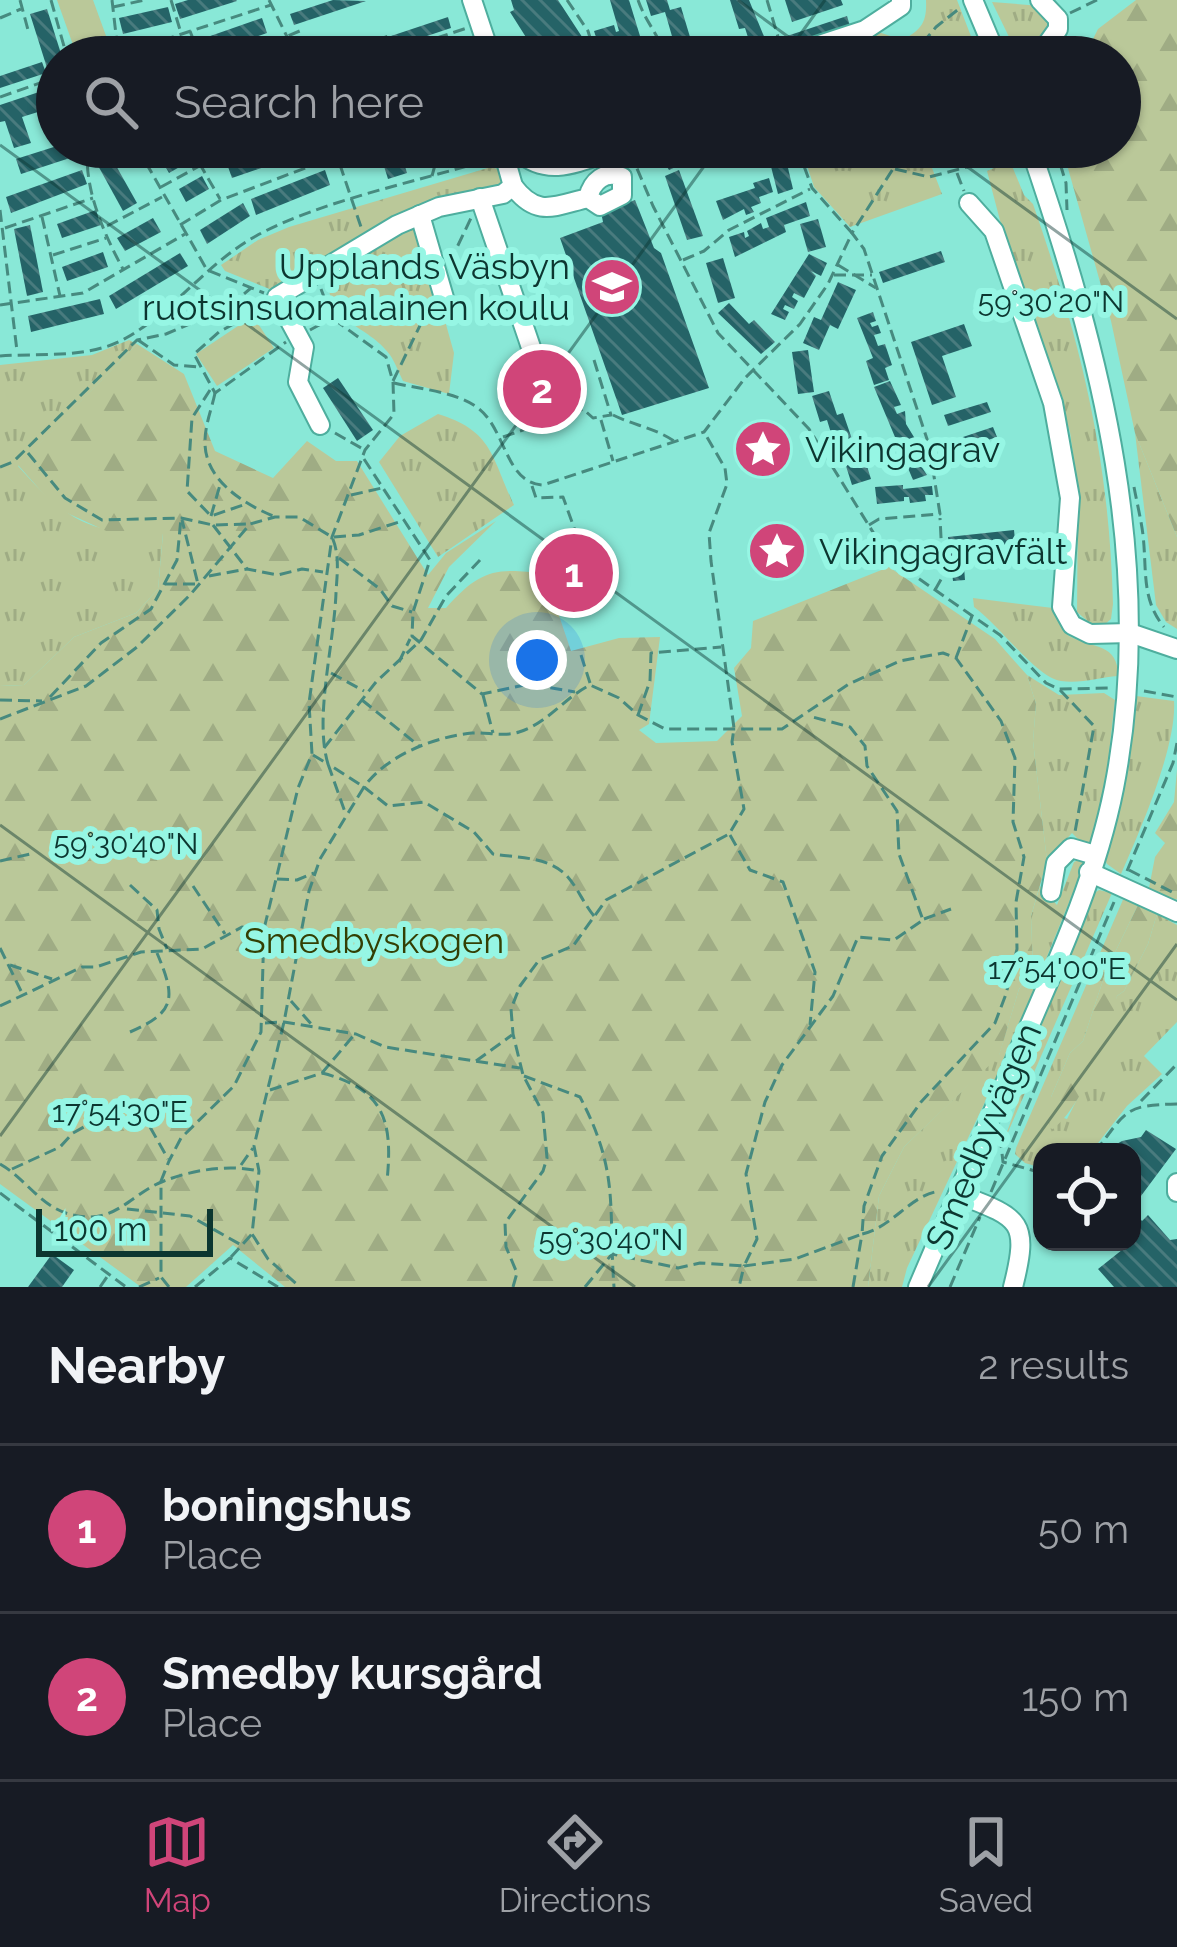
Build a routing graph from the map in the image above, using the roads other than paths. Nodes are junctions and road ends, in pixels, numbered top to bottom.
1 (472, 0) edge
2 (1040, 0) edge
3 (902, 3) edge
4 (968, 3) edge
5 (484, 36) edge
6 (847, 36) edge
7 (986, 36) edge
8 (1053, 36) edge
9 (508, 168) edge
10 (556, 168) edge
11 (1037, 168) edge
12 (513, 186) junction
13 (480, 198) junction
14 (588, 198) dead end
15 (969, 203) road end
16 (563, 204) junction
17 (419, 215) junction
18 (447, 308) dead end
19 (537, 365) dead end
20 (320, 425) road end
21 (1130, 633) junction
22 (1177, 649) edge
23 (1092, 863) junction
24 (1051, 892) dead end
25 (1177, 912) edge
26 (1177, 1183) edge
27 (1177, 1192) edge
28 (953, 1194) junction
29 (918, 1287) edge
30 (1013, 1287) edge

1 - 5 street
2 - 8 street
3 - 6 street
4 - 7 street
9 - 12 street
10 - 16 street
11 - 21 street, Smedbyvägen
12 - 13 street
12 - 16 street
13 - 17 street
13 - 19 street
14 - 16 street
15 - 21 street
17 - 18 street
17 - 20 street
21 - 22 street
21 - 23 street, Smedbyvägen
23 - 24 street
23 - 25 street
23 - 28 street, Smedbyvägen
26 - 27 street
28 - 29 street, Smedbyvägen
28 - 30 street

